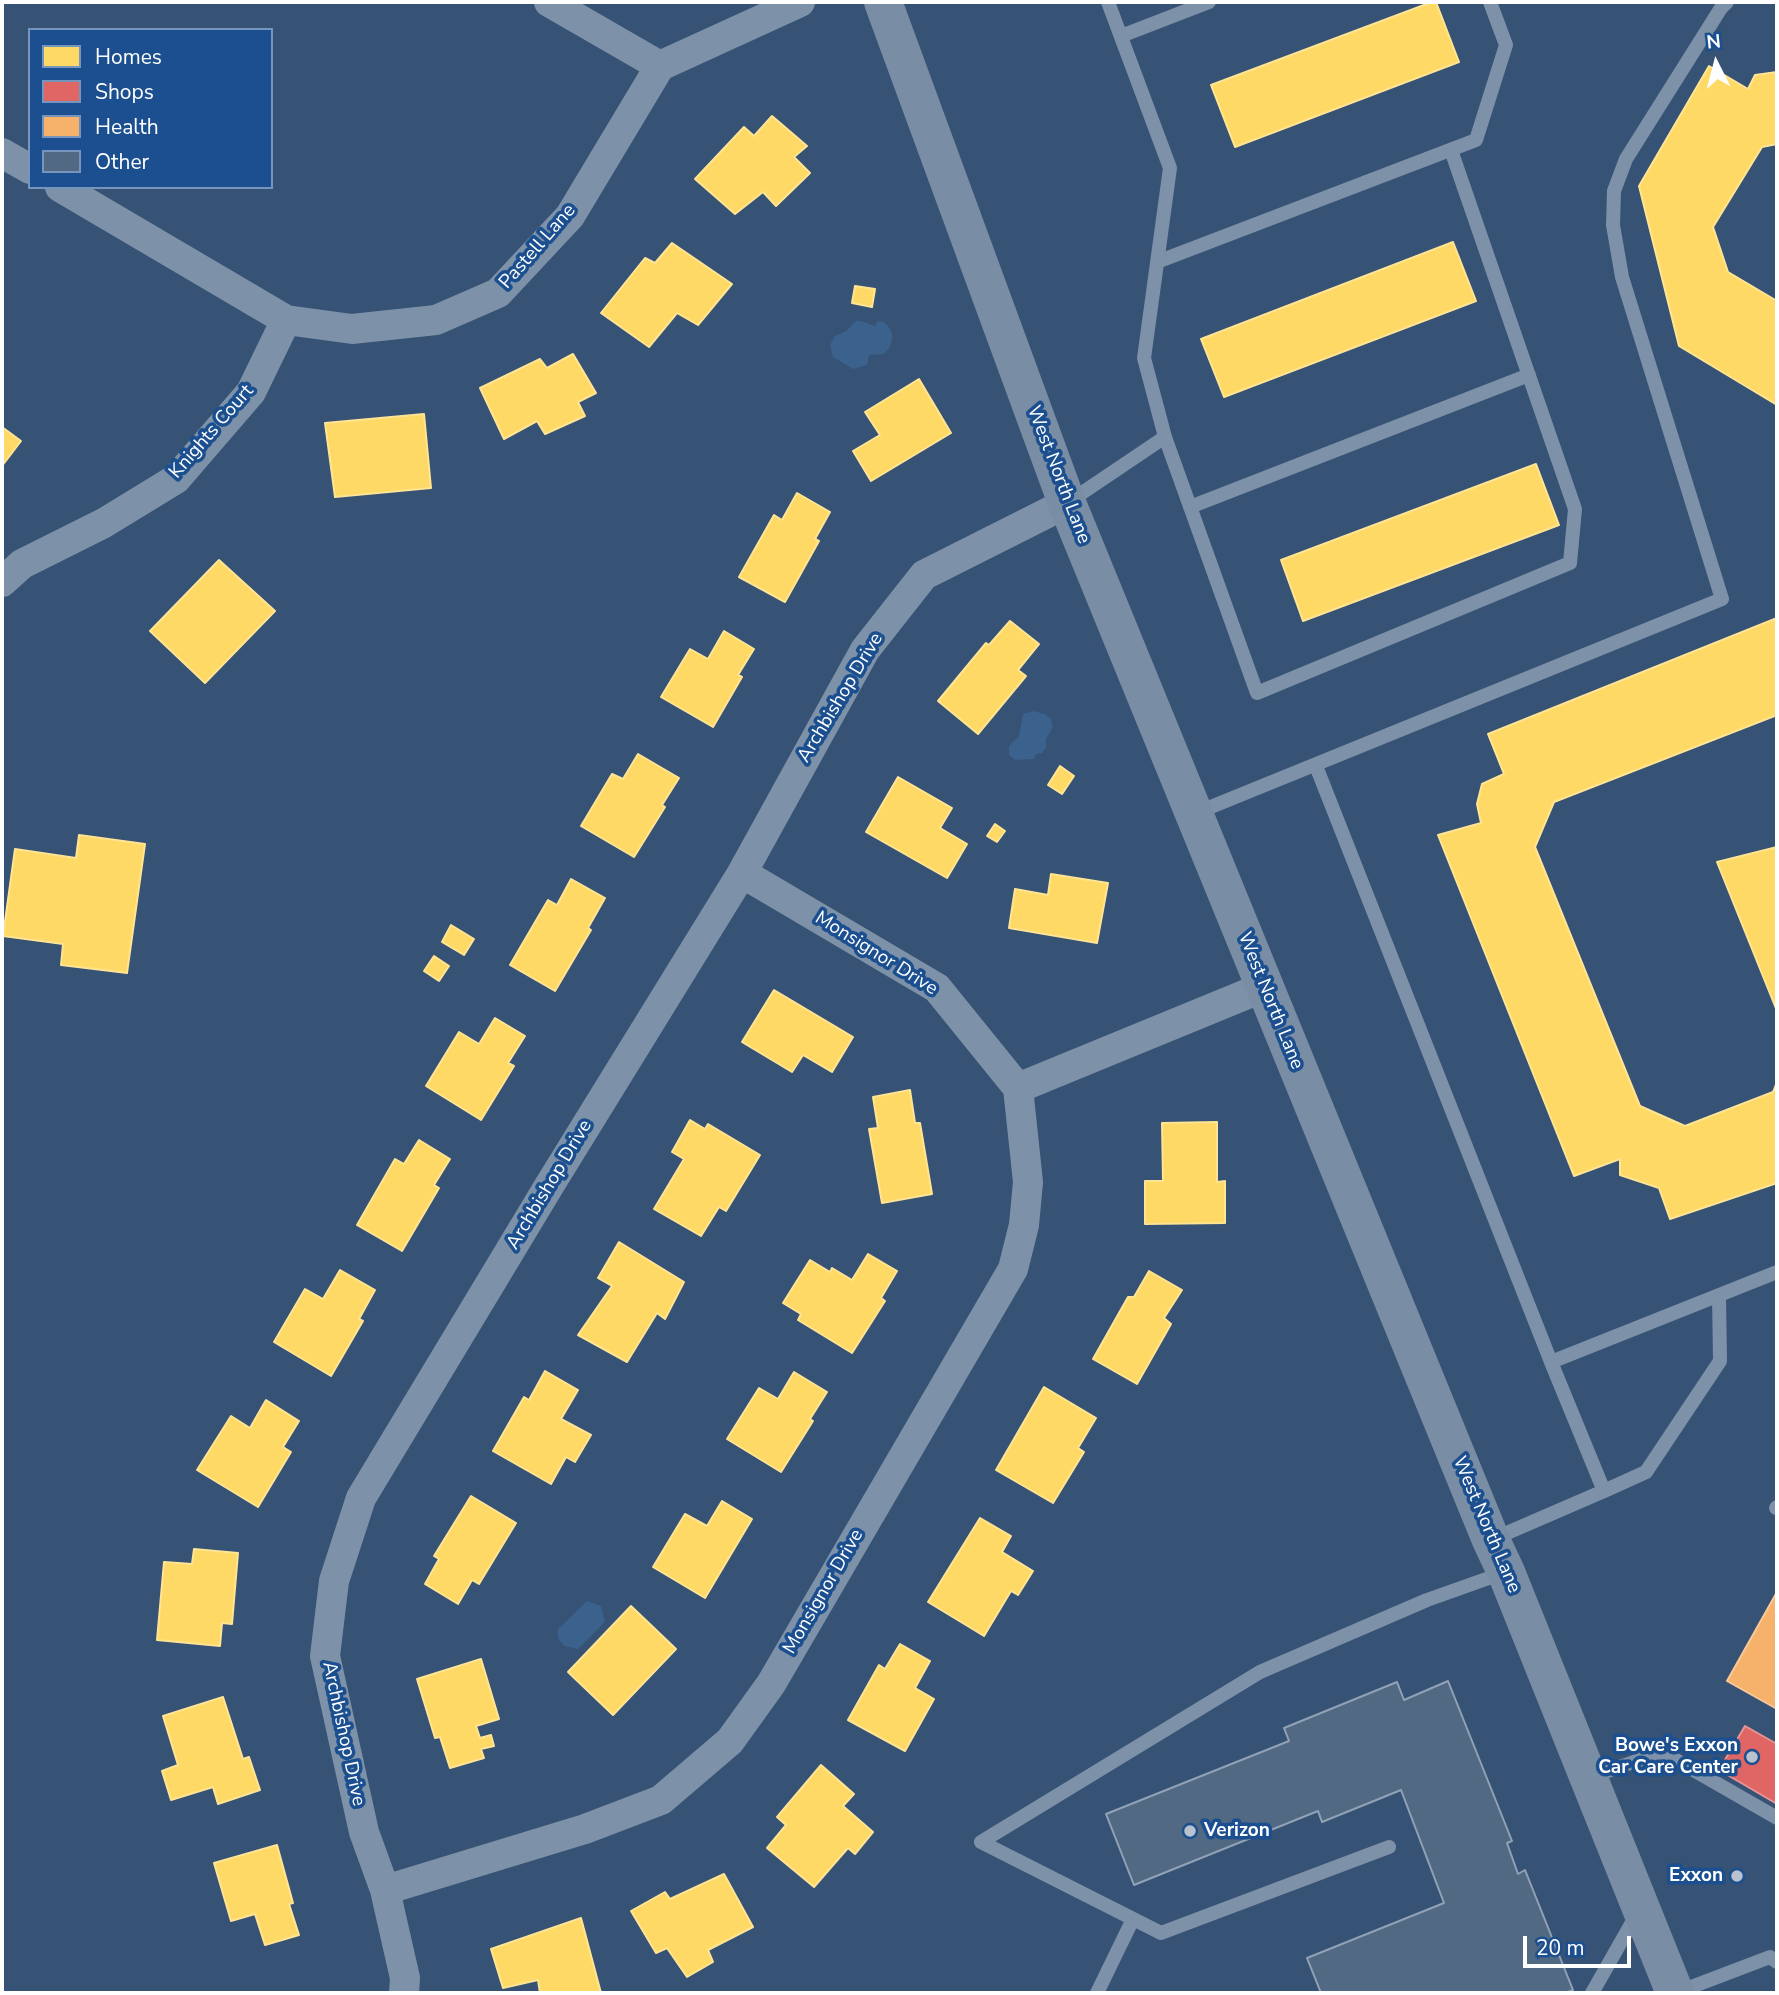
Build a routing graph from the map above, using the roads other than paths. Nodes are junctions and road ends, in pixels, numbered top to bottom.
1 (549, 2) edge
2 (800, 2) edge
3 (883, 2) edge
4 (1108, 2) edge
5 (1209, 2) edge
6 (1490, 2) edge
7 (1727, 2) edge
8 (1121, 36) junction
9 (660, 66) junction
10 (1451, 150) junction
11 (2, 153) edge
12 (28, 168) edge
13 (63, 189) edge
14 (1157, 262) junction
15 (286, 320) junction
16 (1529, 375) junction
17 (1165, 438) junction
18 (1067, 503) junction
19 (1190, 507) junction
20 (2, 582) edge
21 (1316, 766) junction
22 (1194, 814) junction
23 (742, 873) junction
24 (1264, 987) junction
25 (1018, 1088) junction
26 (1777, 1272) edge
27 (1719, 1295) junction
28 (1551, 1362) junction
29 (1604, 1491) junction
30 (1498, 1556) junction
31 (1588, 1778) junction
32 (1777, 1818) edge
33 (1389, 1847) dead end
34 (385, 1890) junction
35 (1640, 1908) junction
36 (1133, 1919) junction
37 (1777, 1962) edge
38 (404, 1993) edge
39 (1097, 1993) edge
40 (1592, 1993) edge
41 (1675, 1993) edge

1 - 9 street
2 - 9 street
3 - 18 main road, West North Lane
4 - 8 lane
5 - 8 lane
6 - 10 lane
7 - 21 lane
8 - 14 lane
9 - 15 street, Pastell Lane
10 - 14 lane
10 - 16 lane
11 - 12 street
13 - 15 street, Pastell Lane
14 - 17 lane
15 - 20 street, Knights Court
16 - 19 lane
16 - 19 lane
17 - 18 lane
17 - 19 lane
18 - 22 main road, West North Lane
18 - 23 street, Archbishop Drive
21 - 22 lane
21 - 28 lane
22 - 24 main road, West North Lane
23 - 25 street, Monsignor Drive
23 - 34 street, Archbishop Drive
24 - 25 street
24 - 30 main road, West North Lane
25 - 34 street, Monsignor Drive
26 - 27 lane
27 - 28 lane
27 - 29 lane
28 - 29 lane
29 - 30 lane
30 - 31 main road, West North Lane
30 - 36 lane
31 - 32 lane
31 - 35 main road, West North Lane
33 - 36 lane
34 - 38 street, Archbishop Drive
35 - 40 lane
35 - 41 main road, West North Lane
36 - 39 lane
37 - 41 lane

